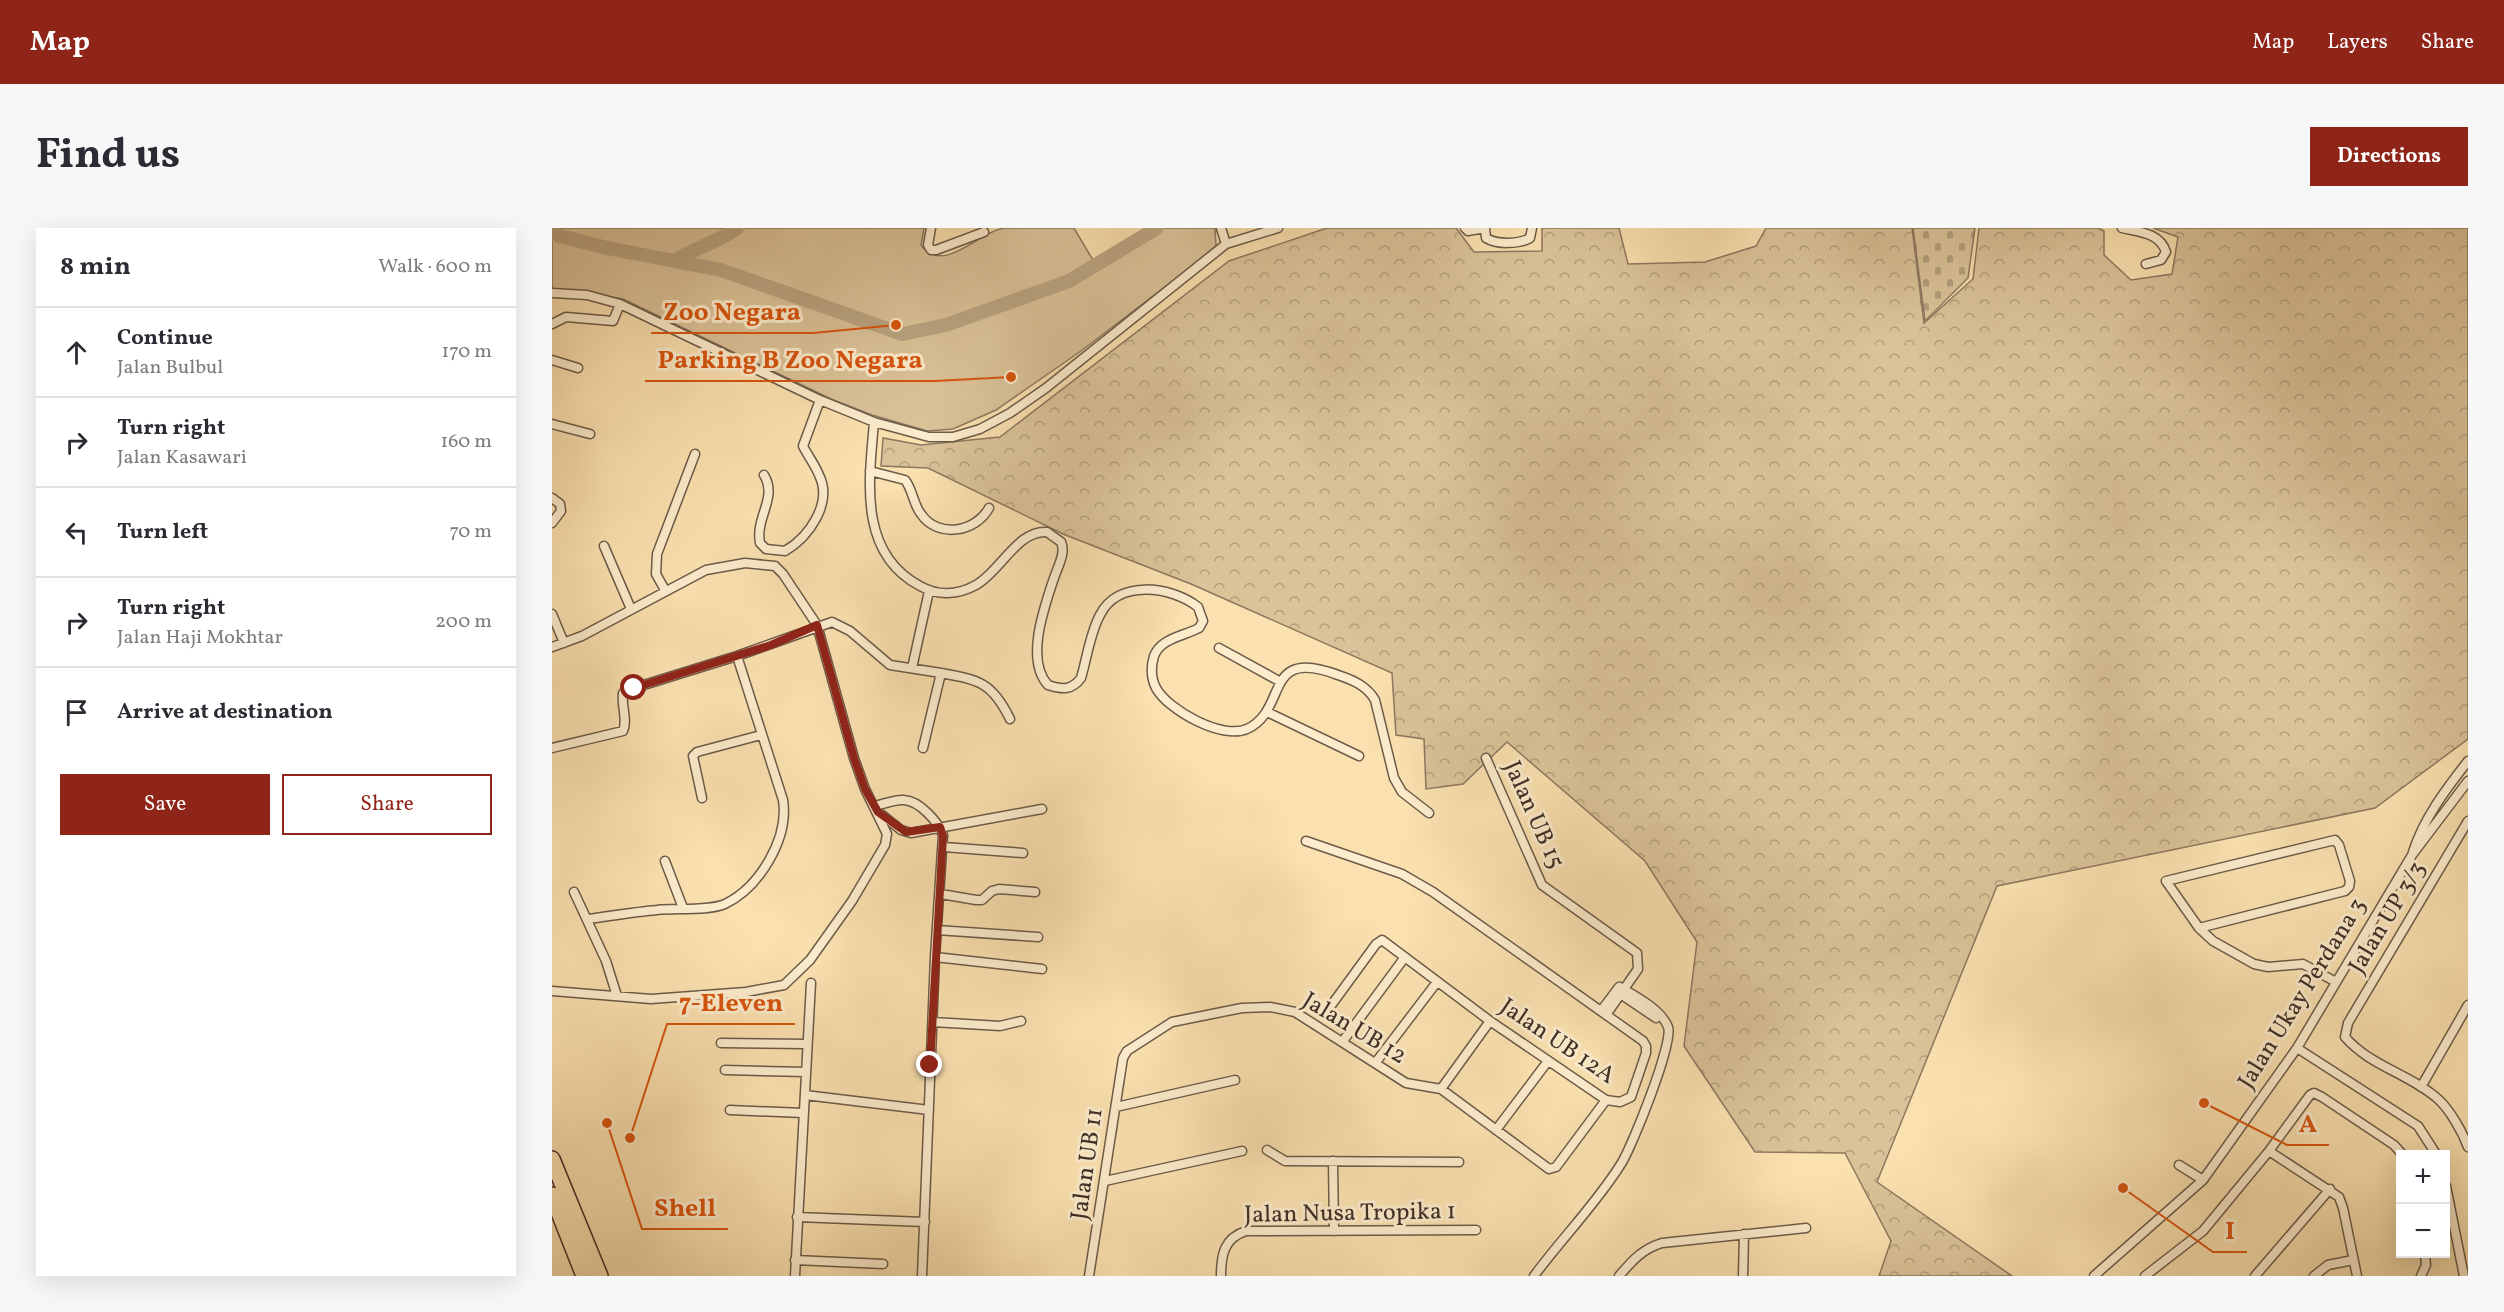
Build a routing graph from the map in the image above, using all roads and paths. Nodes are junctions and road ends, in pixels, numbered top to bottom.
1 (931, 228) edge
2 (1221, 228) edge
3 (1278, 228) edge
4 (1465, 228) edge
5 (1532, 228) edge
6 (2122, 228) edge
7 (984, 232) dead end
8 (1226, 244) junction
9 (2146, 264) dead end
10 (552, 292) edge
11 (620, 304) junction
12 (552, 324) edge
13 (552, 360) edge
14 (578, 368) dead end
15 (820, 400) junction
16 (874, 422) junction
17 (552, 424) edge
18 (590, 434) dead end
19 (695, 454) dead end
20 (870, 471) junction
21 (764, 475) dead end
22 (552, 498) edge
23 (989, 508) dead end
24 (552, 523) edge
25 (604, 546) dead end
26 (665, 590) junction
27 (929, 591) junction
28 (631, 609) junction
29 (552, 614) edge
30 (817, 625) junction
31 (564, 644) junction
32 (552, 647) edge
33 (1219, 648) dead end
34 (737, 656) junction
35 (912, 668) junction
36 (941, 673) junction
37 (1280, 681) junction
38 (1267, 712) junction
39 (1010, 719) dead end
40 (761, 735) junction
41 (552, 748) edge
42 (923, 748) dead end
43 (1359, 756) dead end
44 (1486, 758) dead end
45 (2468, 761) edge
46 (2468, 781) edge
47 (702, 798) dead end
48 (877, 809) junction
49 (1042, 809) dead end
50 (1429, 813) dead end
51 (2468, 821) edge
52 (940, 827) junction
53 (1306, 841) dead end
54 (944, 847) junction
55 (1023, 853) dead end
56 (2412, 855) junction
57 (665, 861) dead end
58 (574, 892) dead end
59 (1035, 892) dead end
60 (941, 894) junction
61 (683, 908) junction
62 (588, 920) junction
63 (2199, 928) junction
64 (937, 930) junction
65 (1038, 937) dead end
66 (935, 957) junction
67 (1405, 957) junction
68 (1042, 969) dead end
69 (1437, 982) junction
70 (2336, 982) junction
71 (811, 983) dead end
72 (552, 991) edge
73 (1620, 991) junction
74 (617, 996) junction
75 (2468, 1005) edge
76 (1330, 1007) dead end
77 (1604, 1013) junction
78 (1021, 1021) dead end
79 (1490, 1021) junction
80 (933, 1022) junction
81 (1343, 1041) junction
82 (721, 1043) dead end
83 (807, 1044) junction
84 (2297, 1048) junction
85 (1123, 1058) joint
86 (1548, 1061) junction
87 (1376, 1062) junction
88 (725, 1070) dead end
89 (806, 1072) junction
90 (1235, 1080) dead end
91 (2421, 1087) junction
92 (1441, 1089) junction
93 (804, 1095) junction
94 (1606, 1100) junction
95 (1116, 1107) junction
96 (730, 1110) dead end
97 (929, 1110) junction
98 (803, 1113) junction
99 (1496, 1130) junction
100 (2468, 1146) edge
101 (1242, 1150) dead end
102 (1267, 1150) dead end
103 (2398, 1150) edge
104 (2433, 1150) edge
105 (2269, 1151) junction
106 (552, 1159) edge
107 (1333, 1161) junction
108 (1459, 1162) dead end
109 (2179, 1165) dead end
110 (2203, 1180) junction
111 (1105, 1181) junction
112 (2330, 1189) junction
113 (552, 1195) edge
114 (2449, 1204) edge
115 (798, 1217) junction
116 (925, 1222) junction
117 (1806, 1228) dead end
118 (1476, 1230) dead end
119 (1334, 1231) junction
120 (1744, 1234) junction
121 (2425, 1258) edge
122 (795, 1260) junction
123 (2353, 1260) junction
124 (883, 1264) dead end
125 (584, 1276) edge
126 (600, 1276) edge
127 (795, 1276) edge
128 (922, 1276) edge
129 (1089, 1276) edge
130 (1221, 1276) edge
131 (1534, 1276) edge
132 (1619, 1276) edge
133 (1743, 1276) edge
134 (2094, 1276) edge
135 (2145, 1276) edge
136 (2255, 1276) edge
137 (2314, 1276) edge
138 (2357, 1276) edge
139 (2421, 1276) edge
140 (2464, 1276) edge

1 - 7 street
2 - 8 street
3 - 8 street
4 - 5 street
6 - 9 street
8 - 16 street
10 - 11 street
11 - 12 street
11 - 15 street
13 - 14 street
15 - 16 street
15 - 21 street
16 - 20 street
17 - 18 street
19 - 26 street
20 - 23 street
20 - 27 street
22 - 24 street
25 - 28 street
26 - 28 street
26 - 30 street
27 - 35 street
27 - 38 street
28 - 31 street
29 - 31 street
30 - 34 street
30 - 35 street
30 - 48 street
31 - 32 street
33 - 37 street
34 - 40 street
34 - 41 street
35 - 36 street
36 - 39 street
36 - 42 street
37 - 38 street
37 - 50 street
38 - 43 street
40 - 47 street
40 - 61 street
44 - 73 street, Jalan UB 15
45 - 56 street, Jalan Ukay Perdana 3
46 - 56 street, Jalan Ukay Perdana 3
48 - 52 street
48 - 52 street
48 - 74 street
49 - 52 street
51 - 91 street, Jalan UP 3/3
52 - 54 street
53 - 77 street, Jalan UB 12A
54 - 55 street
54 - 60 street
56 - 70 street, Jalan Ukay Perdana 3
57 - 61 street
58 - 62 street
59 - 60 street
60 - 64 street
61 - 62 street
62 - 74 street
63 - 63 street
63 - 70 street
64 - 65 street
64 - 66 street
66 - 68 street
66 - 80 street
67 - 69 street, Jalan UB 12A
67 - 76 street, Jalan UB 12A
67 - 81 street
69 - 79 street, Jalan UB 12A
69 - 87 street
70 - 84 street, Jalan Ukay Perdana 3
71 - 83 street
72 - 74 street
73 - 77 street, Jalan UB 15
73 - 131 street
75 - 91 street
77 - 94 street, Jalan UB 12A
78 - 80 street
79 - 86 street, Jalan UB 12A
79 - 92 street
80 - 97 street
81 - 85 street, Jalan UB 12
81 - 87 street, Jalan UB 12
82 - 83 street
83 - 89 street
84 - 104 street
84 - 110 street, Jalan Ukay Perdana 3
85 - 95 street, Jalan UB 11
86 - 94 street, Jalan UB 12A
86 - 99 street
87 - 92 street, Jalan UB 12
88 - 89 street
89 - 93 street
90 - 95 street
91 - 100 street
92 - 99 street, Jalan UB 12
93 - 97 street
93 - 98 street
94 - 99 street, Jalan UB 12
95 - 111 street, Jalan UB 11
96 - 98 street
97 - 116 street
98 - 115 street
101 - 111 street
102 - 107 street
103 - 105 street
105 - 112 street
105 - 135 street
106 - 126 highway
107 - 108 street
107 - 119 street
109 - 110 street
110 - 134 street, Jalan Ukay Perdana 3
111 - 129 street, Jalan UB 11
112 - 123 street
112 - 136 street
113 - 125 highway
114 - 140 street
115 - 116 street
115 - 122 street
116 - 128 street
117 - 120 street
118 - 119 street, Jalan Nusa Tropika 1
119 - 130 street, Jalan Nusa Tropika 1
120 - 132 street
120 - 133 street
121 - 139 street
122 - 124 street
122 - 127 street
123 - 137 street
123 - 138 street

